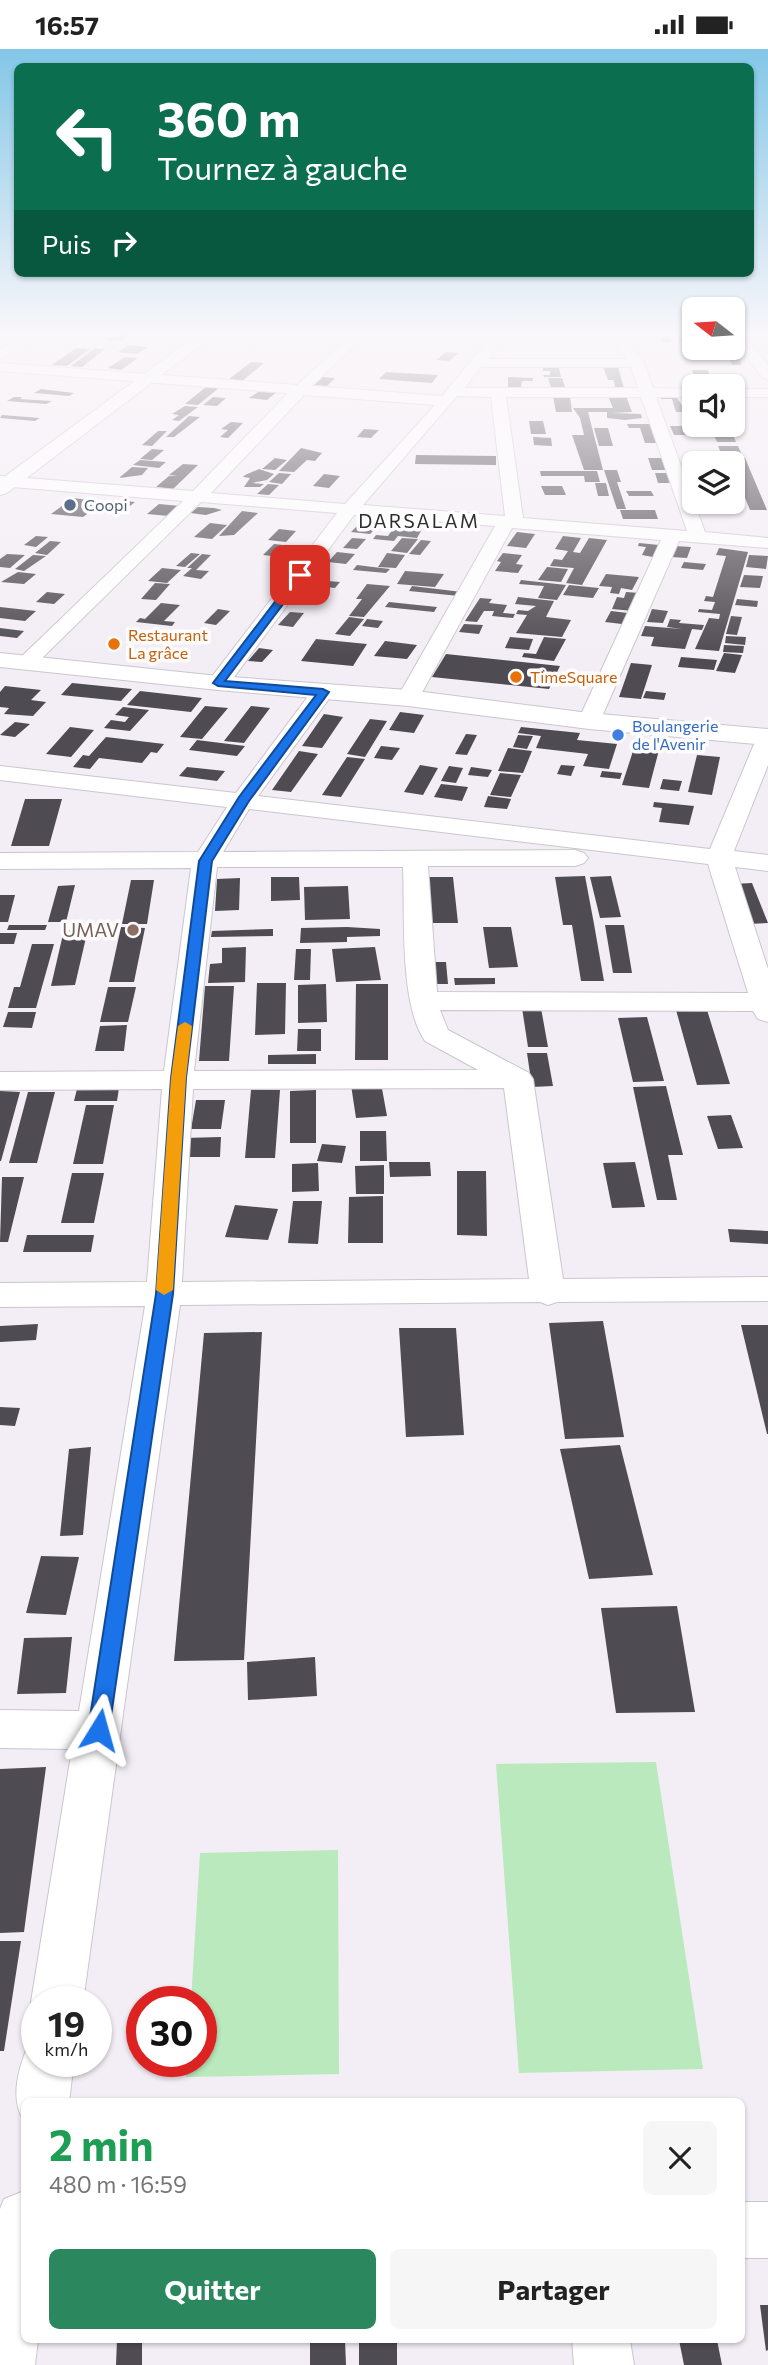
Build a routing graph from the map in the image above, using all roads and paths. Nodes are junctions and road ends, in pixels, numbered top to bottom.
1 (63, 440) edge
2 (252, 440) edge
3 (410, 440) edge
4 (502, 440) edge
5 (664, 440) edge
6 (3, 484) edge
7 (197, 497) junction
8 (349, 510) junction
9 (510, 522) junction
10 (671, 536) junction
11 (698, 538) junction
12 (768, 543) edge
13 (0, 660) edge
14 (26, 663) junction
15 (218, 683) junction
16 (323, 692) junction
17 (408, 698) junction
18 (589, 721) junction
19 (768, 737) edge
20 (0, 773) edge
21 (243, 800) junction
22 (719, 857) junction
23 (415, 858) junction
24 (0, 861) edge
25 (205, 861) junction
26 (768, 863) edge
27 (422, 1001) junction
28 (767, 1006) edge
29 (178, 1078) junction
30 (518, 1079) junction
31 (0, 1081) edge
32 (768, 1289) edge
33 (548, 1293) junction
34 (164, 1294) junction
35 (0, 1296) edge
36 (0, 1729) edge
37 (99, 1730) junction
38 (59, 1986) edge
39 (46, 2077) edge
40 (43, 2098) edge
41 (745, 2230) edge
42 (768, 2230) edge
43 (18, 2233) edge
44 (601, 2343) edge
45 (5, 2365) edge
46 (604, 2365) edge

1 - 6 street
2 - 7 street
3 - 8 street
4 - 9 street
5 - 11 street
6 - 7 street
7 - 8 street
7 - 14 street
8 - 9 street
8 - 15 street
9 - 10 street
9 - 17 street
10 - 11 street
10 - 18 street
11 - 12 street
13 - 14 street
14 - 15 street
15 - 16 street
16 - 17 street
16 - 21 street
17 - 18 street
18 - 19 street
19 - 22 street
20 - 21 street
21 - 22 street
21 - 25 street
22 - 23 street
22 - 26 street
22 - 28 street
23 - 25 street
23 - 27 street
24 - 25 street
25 - 29 street
27 - 28 street
27 - 30 street
29 - 30 street
29 - 31 street
29 - 34 street
30 - 33 street
32 - 33 street
33 - 34 street
34 - 35 street
34 - 37 street
36 - 37 street
37 - 38 street
39 - 40 street
41 - 42 street
43 - 45 street
44 - 46 street

